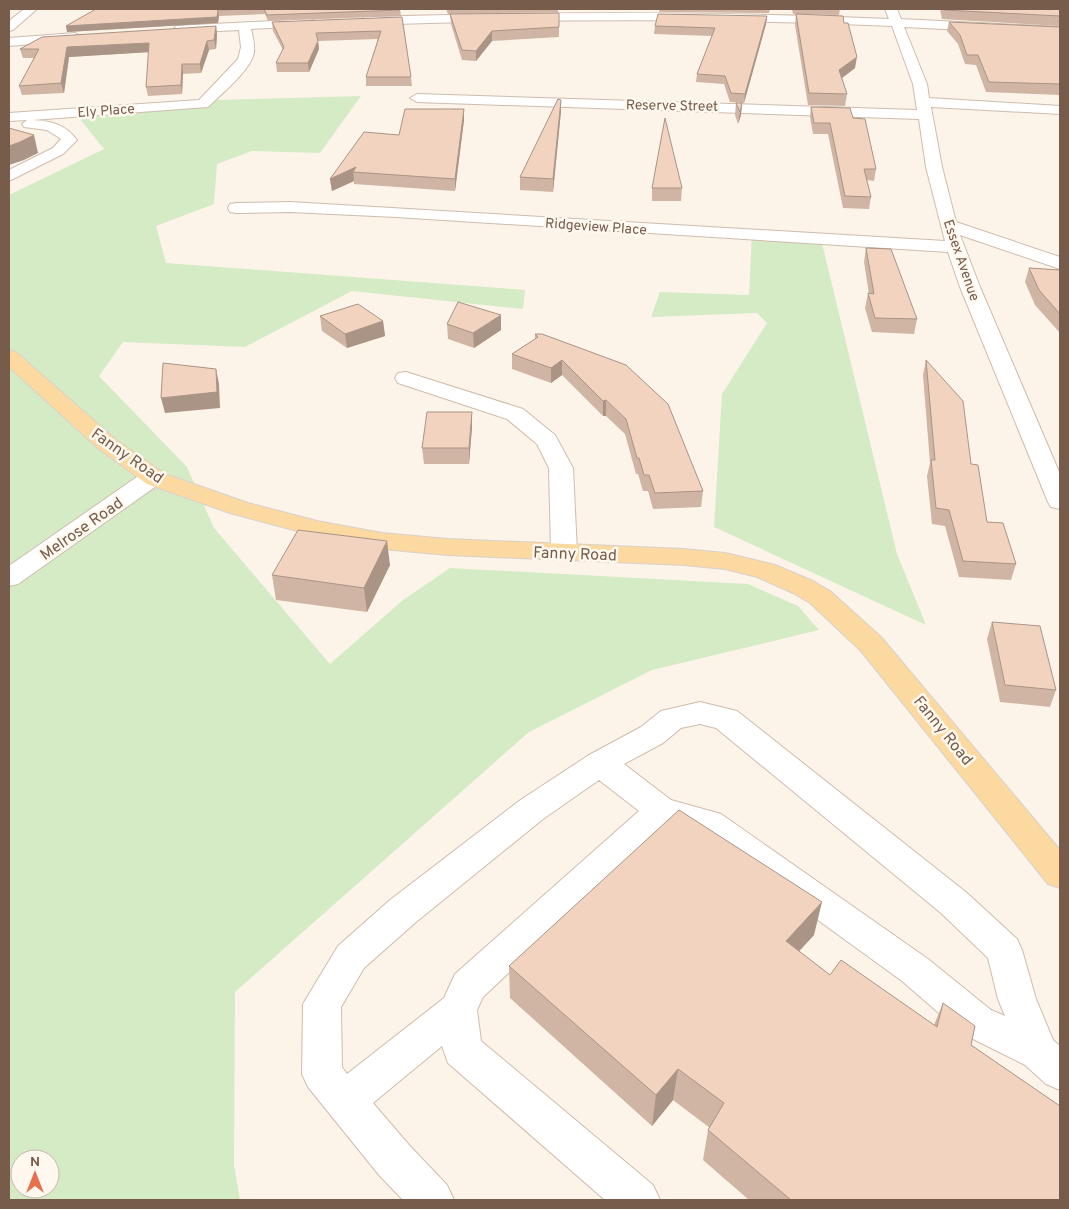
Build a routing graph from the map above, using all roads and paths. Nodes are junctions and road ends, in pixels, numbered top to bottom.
1 (31, 9) edge
2 (543, 13) edge
3 (894, 16) edge
4 (351, 22) edge
5 (322, 23) edge
6 (244, 26) junction
7 (9, 27) edge
8 (164, 31) edge
9 (1060, 31) edge
10 (86, 36) edge
11 (9, 42) edge
12 (417, 98) dead end
13 (924, 108) junction
14 (1060, 110) edge
15 (12, 122) edge
16 (9, 176) edge
17 (236, 208) dead end
18 (948, 225) junction
19 (956, 247) junction
20 (1060, 263) edge
21 (9, 356) edge
22 (406, 378) dead end
23 (153, 477) junction
24 (1060, 502) edge
25 (564, 552) junction
26 (9, 578) edge
27 (600, 763) junction
28 (661, 810) junction
29 (1060, 874) edge
30 (458, 1010) junction
31 (1050, 1061) edge
32 (344, 1101) junction
33 (432, 1200) edge
34 (638, 1200) edge

1 - 7 street
2 - 3 street
2 - 4 street
3 - 9 street
3 - 13 street, Essex Avenue
5 - 6 street
6 - 8 street
6 - 15 street, Ely Place
10 - 11 street
12 - 13 street, Reserve Street
13 - 14 street, Reserve Street
13 - 18 street, Essex Avenue
15 - 16 street
17 - 19 street, Ridgeview Place
18 - 19 street, Essex Avenue
18 - 20 street
19 - 24 street, Essex Avenue
21 - 23 main road, Fanny Road
22 - 25 street
23 - 25 main road, Fanny Road
23 - 26 street, Melrose Road
25 - 29 main road, Fanny Road
27 - 28 street
27 - 31 street
27 - 32 street
28 - 30 street
28 - 31 street
30 - 32 street
30 - 34 street
32 - 33 street

